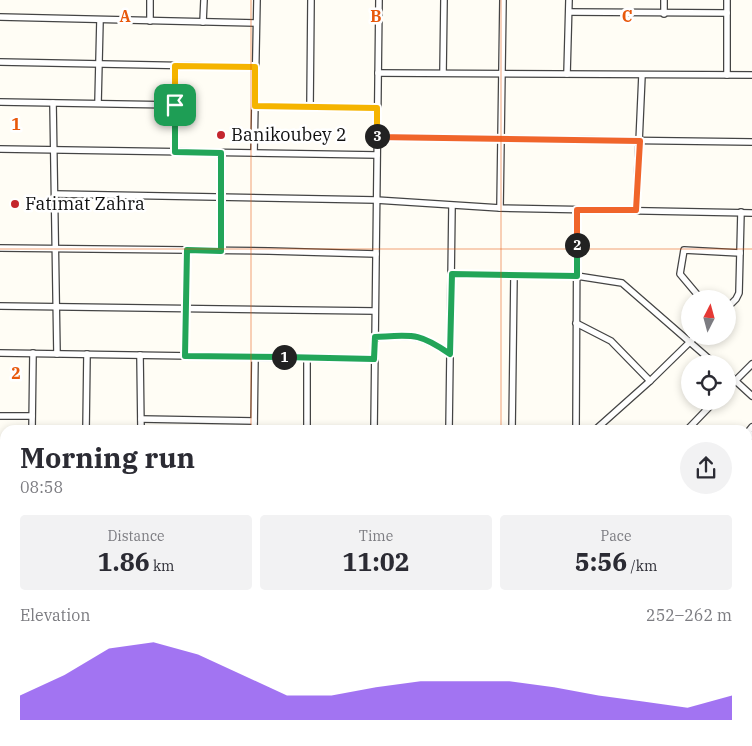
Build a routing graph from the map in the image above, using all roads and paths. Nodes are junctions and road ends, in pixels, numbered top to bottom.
1 (150, 0) edge
2 (204, 0) edge
3 (257, 0) edge
4 (311, 0) edge
5 (378, 0) edge
6 (444, 0) edge
7 (504, 0) edge
8 (569, 0) edge
9 (664, 0) edge
10 (727, 0) edge
11 (569, 12) junction
12 (727, 13) junction
13 (664, 14) junction
14 (0, 17) edge
15 (100, 20) junction
16 (150, 21) junction
17 (203, 22) junction
18 (256, 23) junction
19 (0, 62) edge
20 (100, 64) junction
21 (175, 66) junction
22 (255, 67) junction
23 (378, 73) junction
24 (443, 73) junction
25 (502, 74) junction
26 (568, 74) junction
27 (642, 75) junction
28 (727, 75) junction
29 (752, 75) edge
30 (0, 102) edge
31 (53, 103) junction
32 (98, 104) junction
33 (175, 105) junction
34 (255, 106) junction
35 (310, 107) junction
36 (377, 108) junction
37 (377, 137) junction
38 (501, 139) junction
39 (640, 141) junction
40 (752, 142) edge
41 (0, 149) edge
42 (54, 150) junction
43 (175, 152) junction
44 (221, 153) junction
45 (254, 153) junction
46 (377, 155) junction
47 (54, 194) junction
48 (221, 197) junction
49 (376, 200) junction
50 (452, 206) junction
51 (500, 208) junction
52 (577, 210) junction
53 (636, 210) junction
54 (741, 212) junction
55 (752, 213) edge
56 (0, 248) edge
57 (55, 250) junction
58 (187, 250) junction
59 (221, 251) junction
60 (740, 253) junction
61 (376, 254) junction
62 (452, 274) junction
63 (514, 275) junction
64 (577, 276) junction
65 (693, 290) edge
66 (736, 299) edge
67 (0, 306) edge
68 (56, 306) junction
69 (187, 308) junction
70 (375, 311) junction
71 (576, 324) junction
72 (681, 335) edge
73 (375, 337) junction
74 (688, 345) edge
75 (692, 345) edge
76 (0, 353) edge
77 (33, 353) junction
78 (57, 354) junction
79 (87, 354) junction
80 (450, 354) junction
81 (140, 355) junction
82 (704, 355) edge
83 (185, 356) junction
84 (255, 357) junction
85 (307, 358) junction
86 (374, 359) junction
87 (752, 364) edge
88 (736, 379) edge
89 (650, 381) junction
90 (736, 381) edge
91 (752, 396) edge
92 (706, 410) edge
93 (0, 416) edge
94 (32, 416) junction
95 (141, 419) junction
96 (254, 421) junction
97 (32, 425) edge
98 (86, 425) edge
99 (141, 425) edge
100 (254, 425) edge
101 (307, 425) edge
102 (374, 425) edge
103 (449, 425) edge
104 (512, 425) edge
105 (576, 425) edge
106 (601, 425) edge
107 (691, 425) edge

1 - 16 street
2 - 17 street
3 - 18 street
4 - 35 street
5 - 23 street
6 - 24 street
7 - 25 street
8 - 11 street
9 - 13 street
10 - 12 street
11 - 13 street
11 - 26 street
12 - 13 street
12 - 28 street
14 - 15 street
15 - 16 street
15 - 20 street
16 - 17 street
17 - 18 street
18 - 22 street
19 - 20 street
20 - 21 street
20 - 32 street
21 - 22 street
21 - 33 street
22 - 34 street
23 - 24 street
23 - 36 street
24 - 25 street
25 - 26 street
25 - 38 street
26 - 27 street
27 - 28 street
27 - 39 street
28 - 29 street
30 - 31 street
31 - 32 street
31 - 42 street
32 - 33 street
33 - 43 street
34 - 35 street
34 - 45 street
35 - 36 street
36 - 37 street
37 - 38 street
37 - 46 street
38 - 39 street
38 - 51 street
39 - 40 street
39 - 53 street
41 - 42 street
42 - 43 street
42 - 47 street
43 - 44 street
44 - 45 street
44 - 48 street
45 - 46 street
46 - 49 street
47 - 48 street
47 - 57 street
48 - 49 street
48 - 59 street
49 - 50 street
49 - 61 street
50 - 51 street
50 - 62 street
51 - 52 street
52 - 53 street
52 - 64 street
53 - 54 street
54 - 55 street
54 - 60 street
56 - 57 street
57 - 58 street
57 - 68 street
58 - 59 street
58 - 69 street
59 - 61 street
60 - 65 street
60 - 66 street
61 - 70 street
62 - 63 street
62 - 80 street
63 - 64 street
63 - 104 street
64 - 71 street
64 - 72 street
67 - 68 street
68 - 69 street
68 - 78 street
69 - 70 street
69 - 83 street
70 - 73 street
71 - 89 street
71 - 105 street
73 - 80 street
73 - 86 street
74 - 89 street
75 - 82 street
76 - 77 street
77 - 78 street
77 - 94 street
78 - 79 street
79 - 81 street
79 - 98 street
80 - 103 street
81 - 83 street
81 - 95 street
83 - 84 street
84 - 85 street
84 - 96 street
85 - 86 street
85 - 101 street
86 - 102 street
87 - 88 street
89 - 106 street
90 - 91 street
92 - 107 street
93 - 94 street
94 - 97 street
95 - 96 street
95 - 99 street
96 - 100 street

